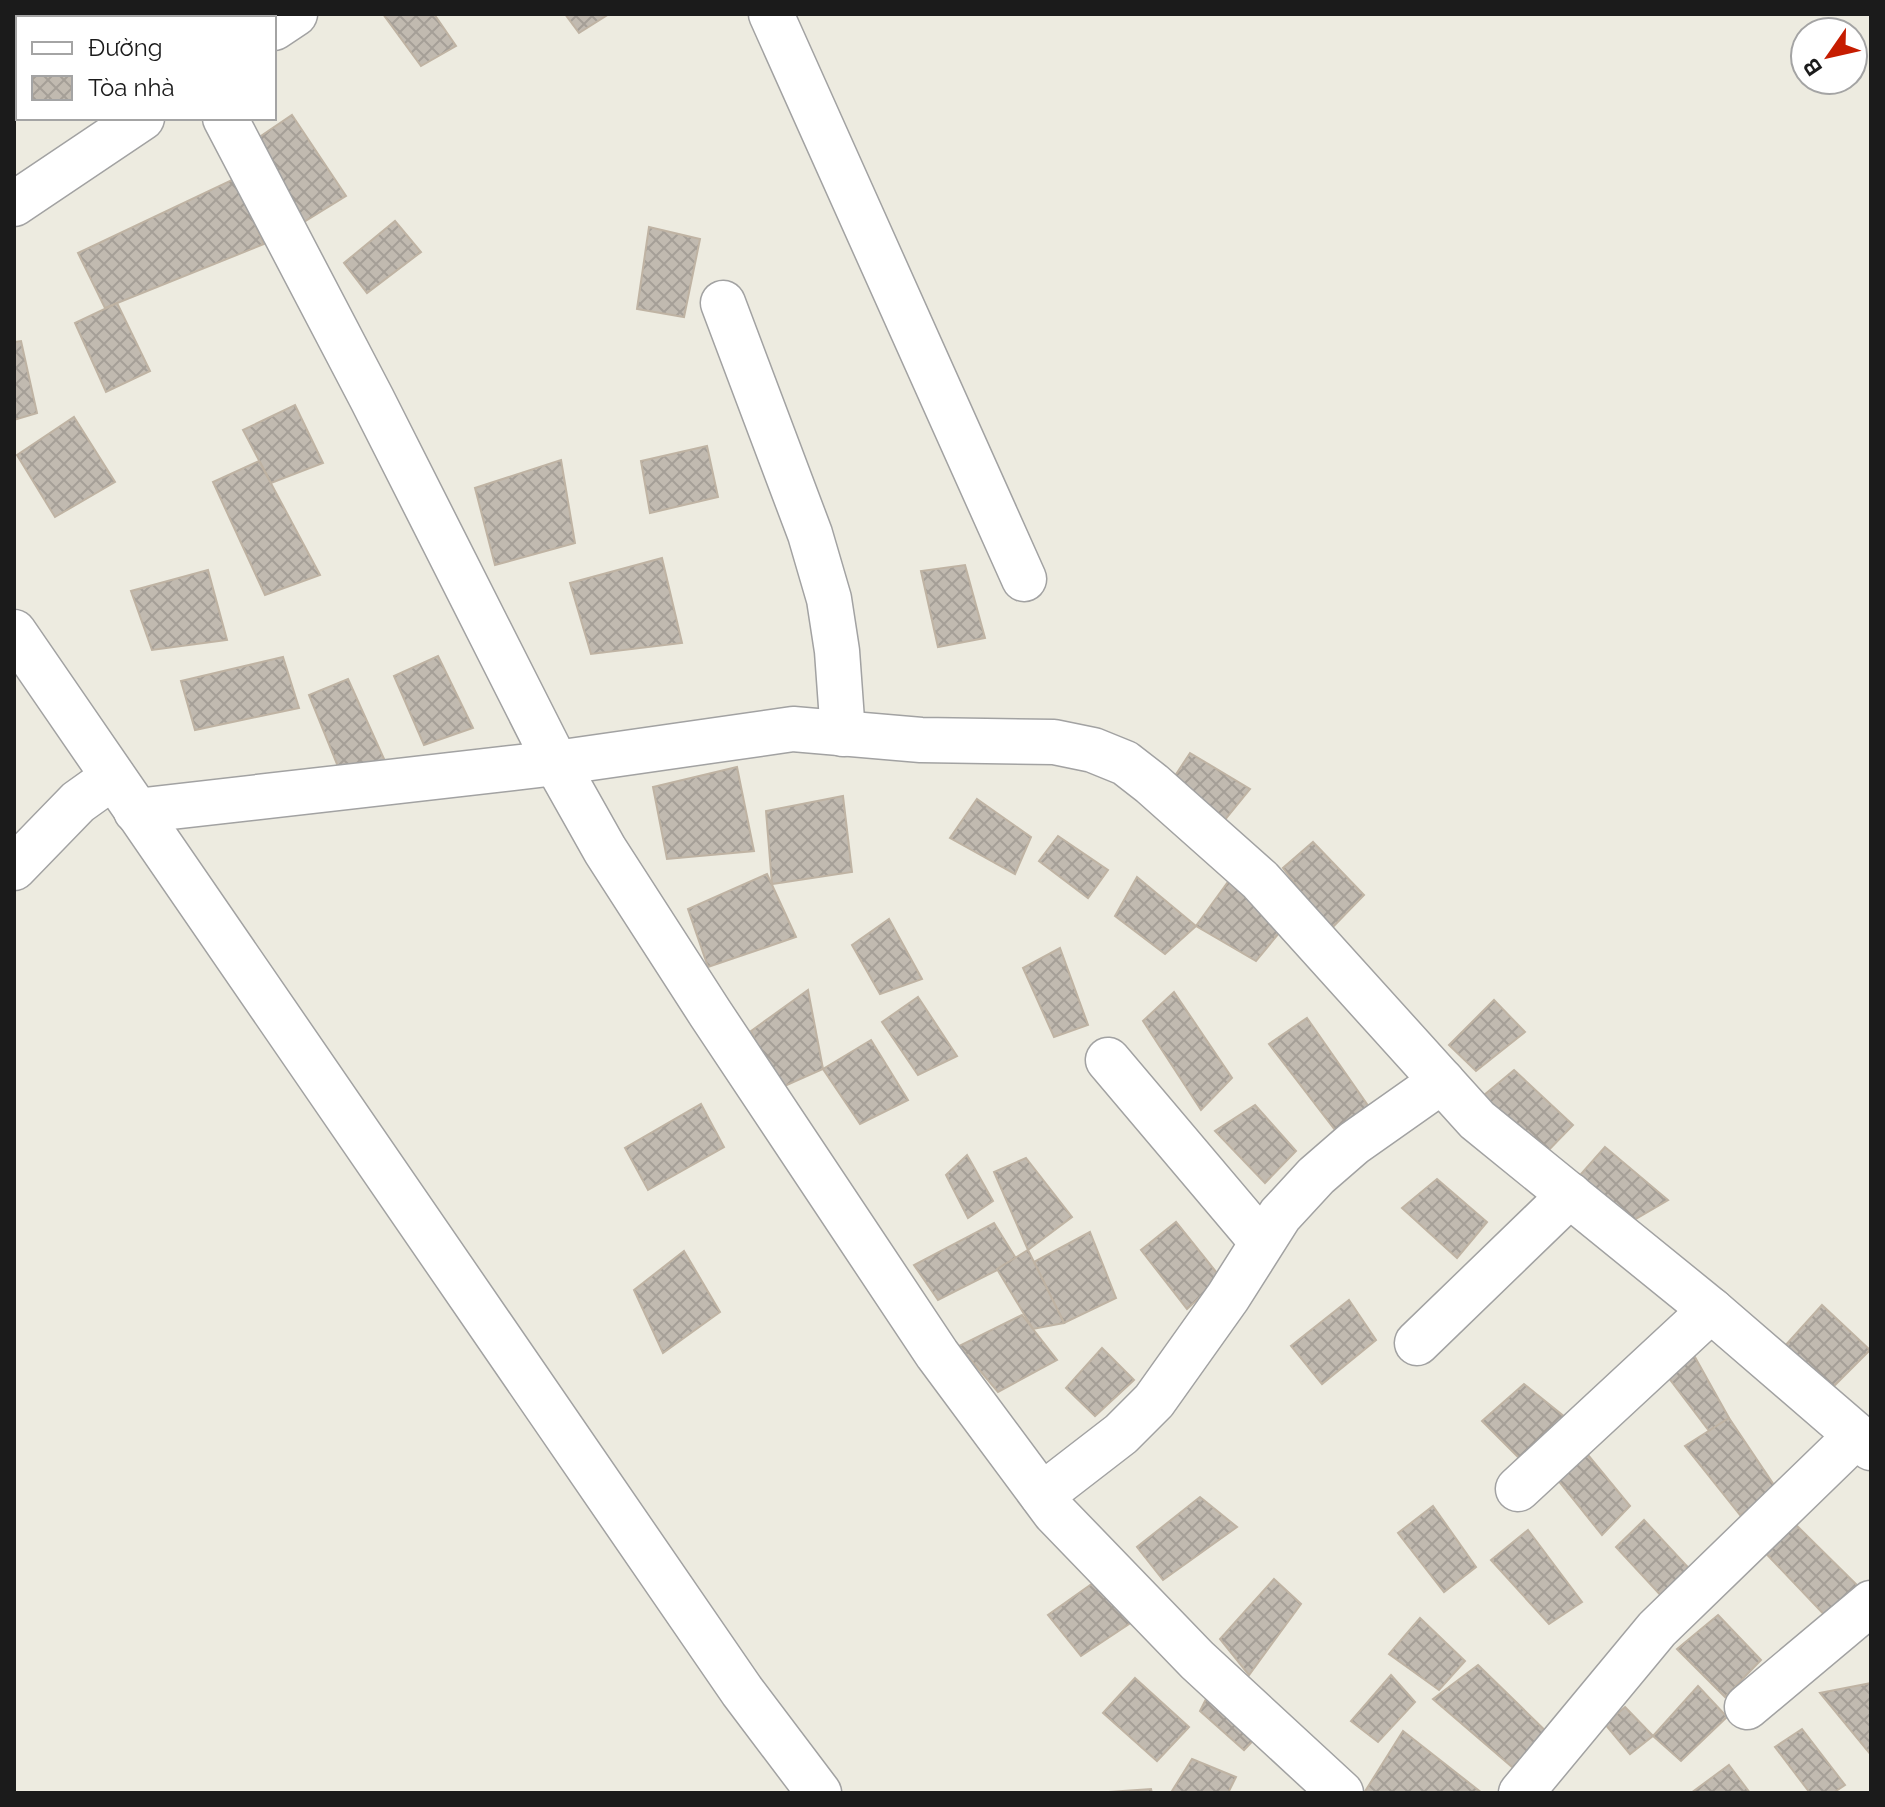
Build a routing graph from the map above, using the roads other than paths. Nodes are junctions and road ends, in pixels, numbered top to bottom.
1 (295, 14) edge
2 (771, 14) edge
3 (276, 27) edge
4 (139, 120) edge
5 (226, 120) edge
6 (14, 204) edge
7 (723, 303) dead end
8 (1024, 579) dead end
9 (14, 632) edge
10 (843, 734) junction
11 (556, 763) junction
12 (125, 794) junction
13 (14, 868) edge
14 (1108, 1060) dead end
15 (1442, 1081) junction
16 (1570, 1195) junction
17 (1262, 1242) junction
18 (1711, 1310) junction
19 (1417, 1343) dead end
20 (1863, 1442) edge
21 (1518, 1489) dead end
22 (1042, 1495) junction
23 (1871, 1603) edge
24 (1747, 1707) dead end
25 (819, 1793) edge
26 (1341, 1793) edge
27 (1521, 1793) edge

1 - 3 street
2 - 8 street
4 - 6 street
5 - 11 street
7 - 10 street
9 - 12 street
10 - 11 street
10 - 15 street
11 - 12 street
11 - 22 street
12 - 13 street
12 - 25 street
14 - 17 street
15 - 16 street
15 - 17 street
16 - 18 street
16 - 19 street
17 - 22 street
18 - 20 street
18 - 21 street
20 - 27 street
22 - 26 street
23 - 24 street

